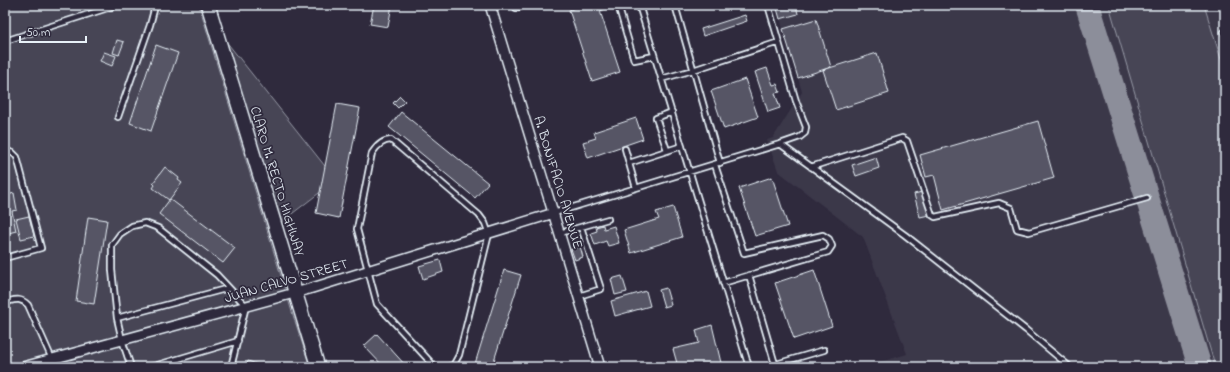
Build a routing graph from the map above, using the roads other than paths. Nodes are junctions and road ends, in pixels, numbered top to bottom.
1 (117, 5) edge
2 (154, 5) edge
3 (208, 5) edge
4 (490, 5) edge
5 (526, 5) edge
6 (618, 5) edge
7 (639, 5) edge
8 (675, 5) edge
9 (768, 5) edge
10 (516, 8) dead end
11 (5, 41) edge
12 (778, 42) junction
13 (654, 56) junction
14 (693, 70) junction
15 (662, 78) junction
16 (672, 112) junction
17 (118, 117) dead end
18 (780, 144) junction
19 (682, 146) junction
20 (625, 150) dead end
21 (667, 150) junction
22 (5, 152) edge
23 (628, 163) junction
24 (720, 163) junction
25 (715, 165) junction
26 (811, 167) junction
27 (690, 172) junction
28 (636, 188) junction
29 (1147, 198) dead end
30 (554, 213) junction
31 (608, 219) dead end
32 (581, 227) junction
33 (560, 233) junction
34 (489, 234) junction
35 (5, 258) edge
36 (368, 271) junction
37 (749, 275) junction
38 (723, 282) junction
39 (229, 288) junction
40 (295, 293) junction
41 (579, 296) junction
42 (5, 302) edge
43 (246, 306) junction
44 (117, 318) junction
45 (122, 340) junction
46 (238, 342) junction
47 (824, 350) dead end
48 (52, 359) junction
49 (775, 364) junction
50 (23, 367) edge
51 (131, 367) edge
52 (151, 367) edge
53 (231, 367) edge
54 (318, 367) edge
55 (435, 367) edge
56 (449, 367) edge
57 (600, 367) edge
58 (749, 367) edge
59 (766, 367) edge
60 (1070, 367) edge

1 - 11 lane
2 - 17 lane
3 - 40 main road, CLARO M. RECTO HIGHWAY
4 - 30 street, A. BONIFACIO AVENUE
5 - 10 lane
6 - 13 lane
7 - 13 lane
8 - 14 lane
9 - 12 lane
12 - 14 lane
12 - 18 lane
13 - 15 lane
14 - 15 lane
14 - 24 lane
15 - 16 lane
16 - 19 lane
16 - 21 lane
18 - 24 lane
18 - 26 lane
19 - 21 lane
19 - 27 lane
20 - 23 lane
21 - 23 lane
22 - 35 lane
23 - 28 lane
24 - 25 lane
25 - 27 lane
25 - 37 lane
26 - 29 lane
26 - 60 lane
27 - 28 lane
27 - 38 lane
28 - 30 lane
30 - 33 street, A. BONIFACIO AVENUE
30 - 34 street, JUAN CALVO STREET
31 - 32 lane
32 - 33 lane
32 - 41 lane
33 - 41 street, A. BONIFACIO AVENUE
34 - 36 street, JUAN CALVO STREET
34 - 36 lane
34 - 56 lane
36 - 40 street, JUAN CALVO STREET
36 - 55 lane
37 - 38 lane
37 - 49 lane
38 - 58 lane
39 - 43 lane
39 - 44 lane
39 - 44 lane
40 - 43 street, JUAN CALVO STREET
40 - 54 main road, CLARO M. RECTO HIGHWAY
41 - 57 street, A. BONIFACIO AVENUE
42 - 48 lane
43 - 45 street, JUAN CALVO STREET
43 - 46 lane
44 - 45 lane
45 - 48 street, JUAN CALVO STREET
45 - 51 lane
46 - 52 lane
46 - 53 lane
47 - 49 lane
48 - 50 street, JUAN CALVO STREET
49 - 59 lane

